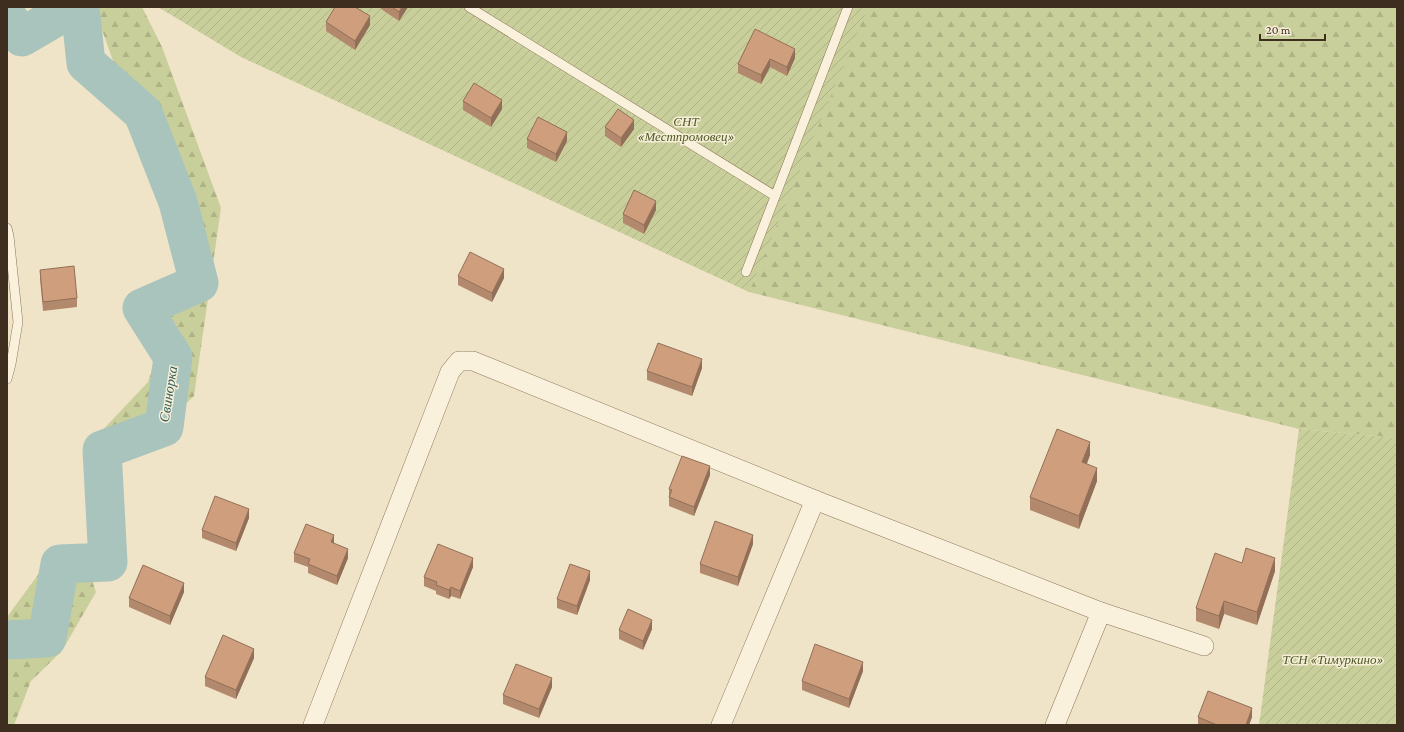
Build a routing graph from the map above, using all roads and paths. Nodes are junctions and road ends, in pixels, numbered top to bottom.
1 (469, 7) edge
2 (848, 7) edge
3 (775, 196) junction
4 (7, 228) edge
5 (746, 272) dead end
6 (7, 379) edge
7 (815, 500) junction
8 (1101, 612) junction
9 (1204, 646) dead end
10 (313, 725) edge
11 (721, 725) edge
12 (1055, 725) edge

1 - 3 lane
2 - 3 lane
3 - 5 lane
4 - 6 lane
7 - 8 street
7 - 10 street
7 - 11 street
8 - 9 street
8 - 12 street

